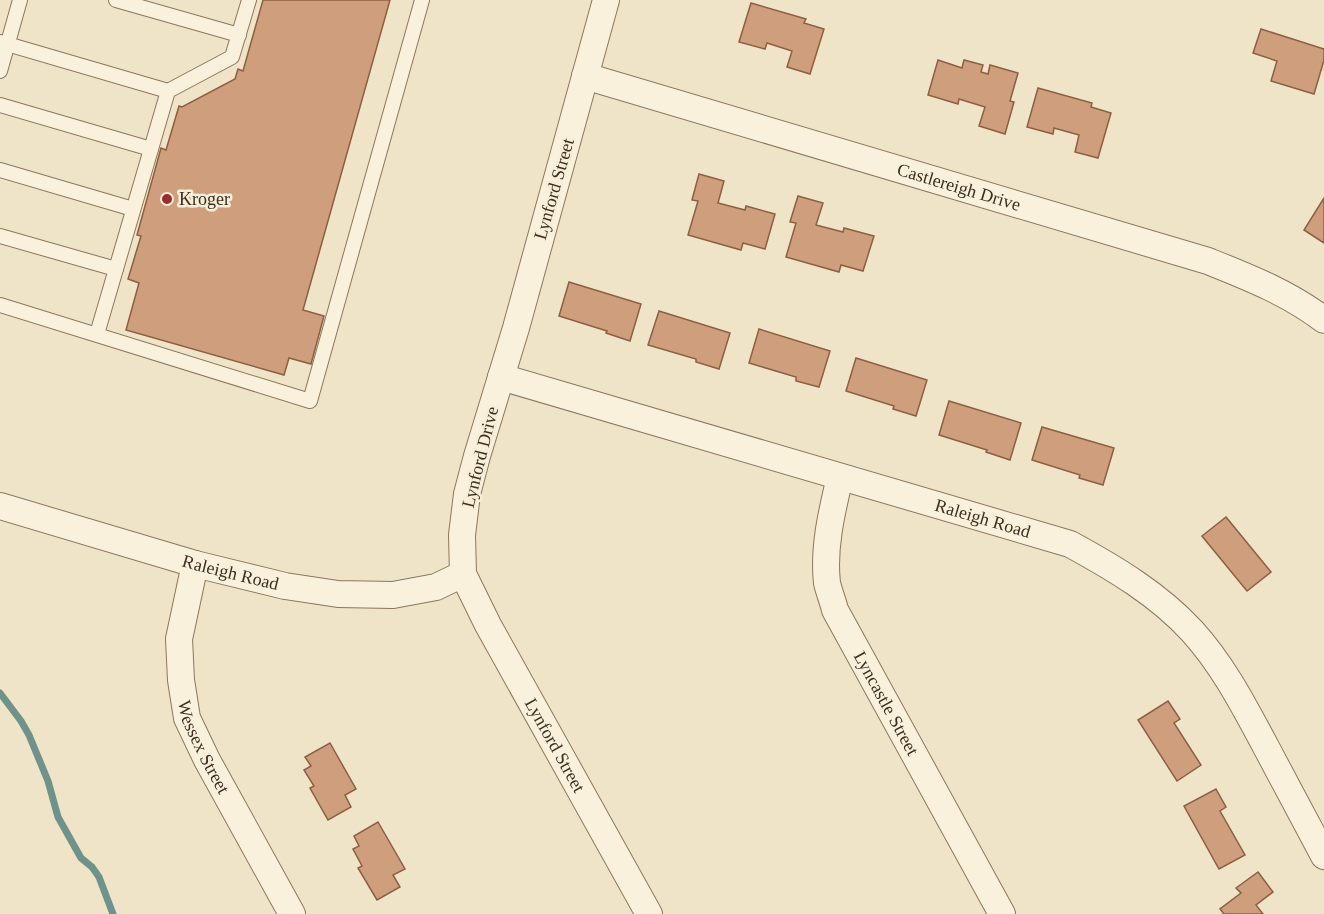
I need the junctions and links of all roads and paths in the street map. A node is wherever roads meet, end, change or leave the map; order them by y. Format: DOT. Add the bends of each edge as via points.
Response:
graph roads {
  1 [pos="21,0"];
  2 [pos="116,0"];
  3 [pos="249,0"];
  4 [pos="422,0"];
  5 [pos="606,0"];
  6 [pos="239,35"];
  7 [pos="4,43"];
  8 [pos="0,71"];
  9 [pos="585,76"];
  10 [pos="168,91"];
  11 [pos="0,105"];
  12 [pos="151,149"];
  13 [pos="0,170"];
  14 [pos="133,209"];
  15 [pos="0,236"];
  16 [pos="116,269"];
  17 [pos="0,304"];
  18 [pos="1324,320"];
  19 [pos="97,334"];
  20 [pos="501,377"];
  21 [pos="840,477"];
  22 [pos="0,506"];
  23 [pos="195,564"];
  24 [pos="464,574"];
  25 [pos="1324,856"];
  26 [pos="292,914"];
  27 [pos="650,914"];
  28 [pos="1002,914"];
  1 -- 7 [label="lane"];
  2 -- 6 [label="lane"];
  3 -- 6 [label="lane"];
  4 -- 19 [label="lane" via="310,400"];
  5 -- 9 [label="street, Lynford Street"];
  6 -- 10 [label="lane" via="232,57"];
  7 -- 8 [label="lane"];
  7 -- 10 [label="lane"];
  9 -- 18 [label="street, Castlereigh Drive" via="1208,261 1262,283"];
  9 -- 20 [label="street, Lynford Street"];
  10 -- 12 [label="lane"];
  11 -- 12 [label="lane"];
  12 -- 14 [label="lane"];
  13 -- 14 [label="lane"];
  14 -- 16 [label="lane"];
  15 -- 16 [label="lane"];
  16 -- 19 [label="lane"];
  17 -- 19 [label="lane"];
  20 -- 21 [label="street, Raleigh Road"];
  20 -- 24 [label="street, Lynford Drive" via="467,494 462,535"];
  21 -- 25 [label="street, Raleigh Road" via="1070,544 1153,595 1215,659"];
  21 -- 28 [label="street, Lyncastle Street" via="827,549 828,584 835,610"];
  22 -- 23 [label="street, Raleigh Road"];
  23 -- 24 [label="street, Raleigh Road" via="285,586 338,594 393,595 436,587"];
  23 -- 26 [label="street, Wessex Street" via="178,639 187,718"];
  24 -- 27 [label="street, Lynford Street" via="489,626"];
}
